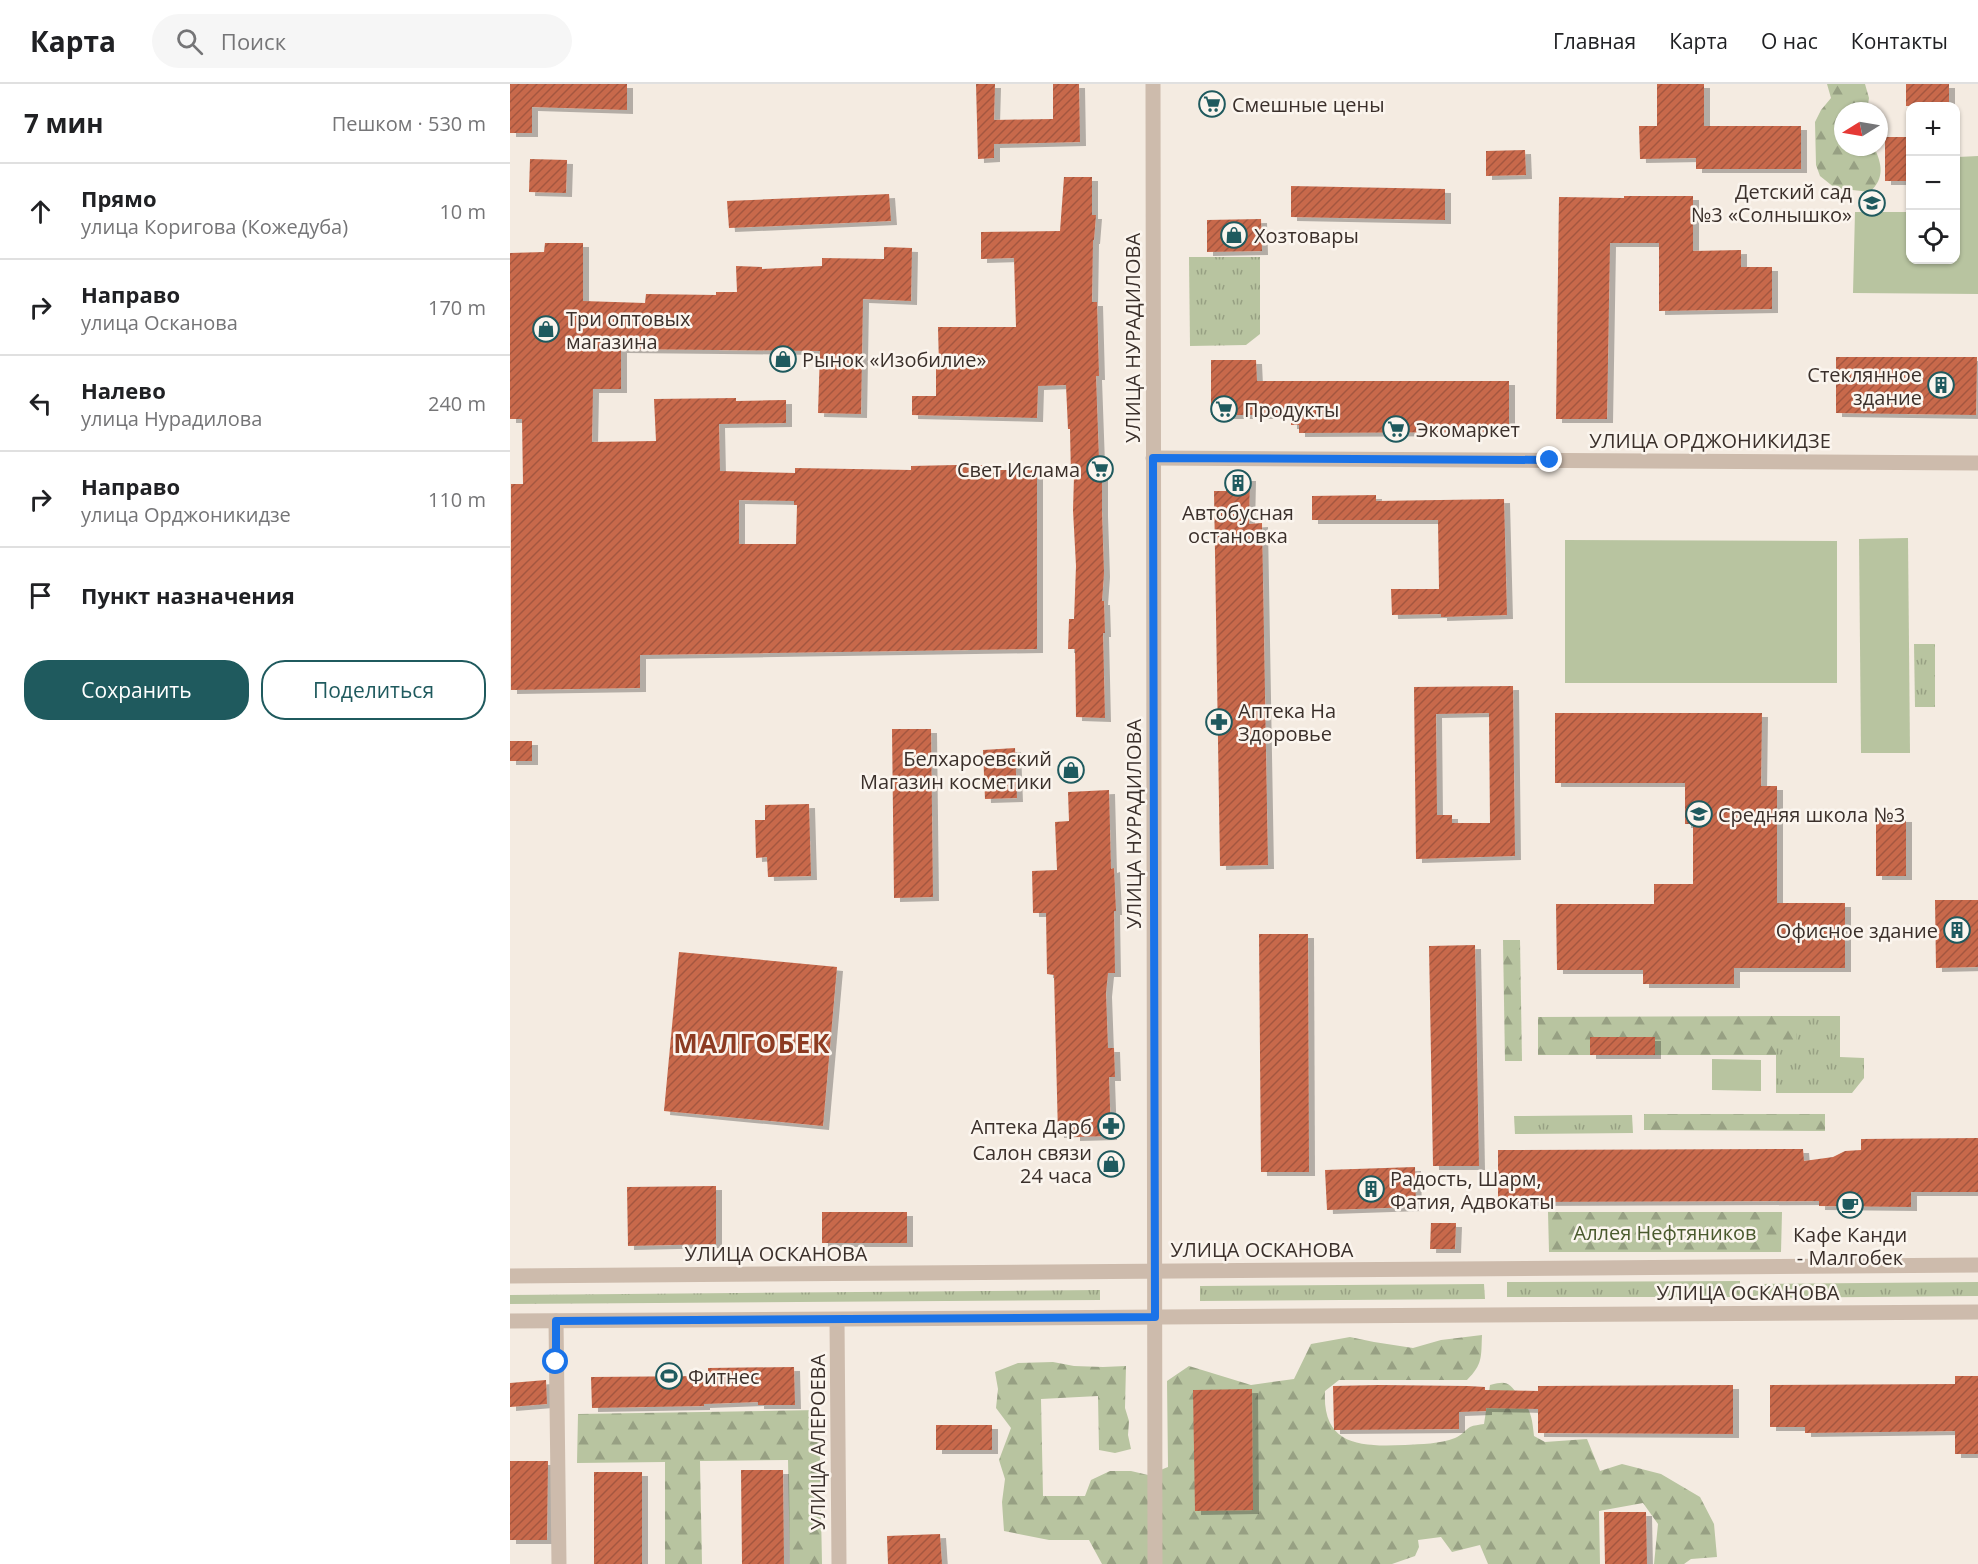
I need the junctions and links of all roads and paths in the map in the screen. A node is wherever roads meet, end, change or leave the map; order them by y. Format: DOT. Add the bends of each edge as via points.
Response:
graph roads {
  1 [pos="1153,84"];
  2 [pos="1153,458"];
  3 [pos="1978,463"];
  4 [pos="1978,1265"];
  5 [pos="1154,1271"];
  6 [pos="510,1276"];
  7 [pos="1978,1312"];
  8 [pos="1155,1317"];
  9 [pos="837,1320"];
  10 [pos="510,1321"];
  11 [pos="556,1321"];
  12 [pos="559,1564"];
  13 [pos="838,1564"];
  14 [pos="1155,1564"];
  1 -- 2 [label="street, УЛИЦА НУРАДИЛОВА"];
  2 -- 3 [label="street, УЛИЦА ОРДЖОНИКИДЗЕ"];
  2 -- 5 [label="street, УЛИЦА НУРАДИЛОВА"];
  4 -- 5 [label="street, УЛИЦА ОСКАНОВА"];
  5 -- 6 [label="street, УЛИЦА ОСКАНОВА"];
  5 -- 8 [label="street, УЛИЦА НУРАДИЛОВА"];
  7 -- 8 [label="street, УЛИЦА ОСКАНОВА"];
  8 -- 9 [label="street, УЛИЦА ОСКАНОВА"];
  8 -- 14 [label="street, УЛИЦА НУРАДИЛОВА"];
  9 -- 11 [label="street, УЛИЦА ОСКАНОВА"];
  9 -- 13 [label="street, УЛИЦА АЛЕРОЕВА"];
  10 -- 11 [label="street, УЛИЦА ОСКАНОВА"];
  11 -- 12 [label="street"];
}
